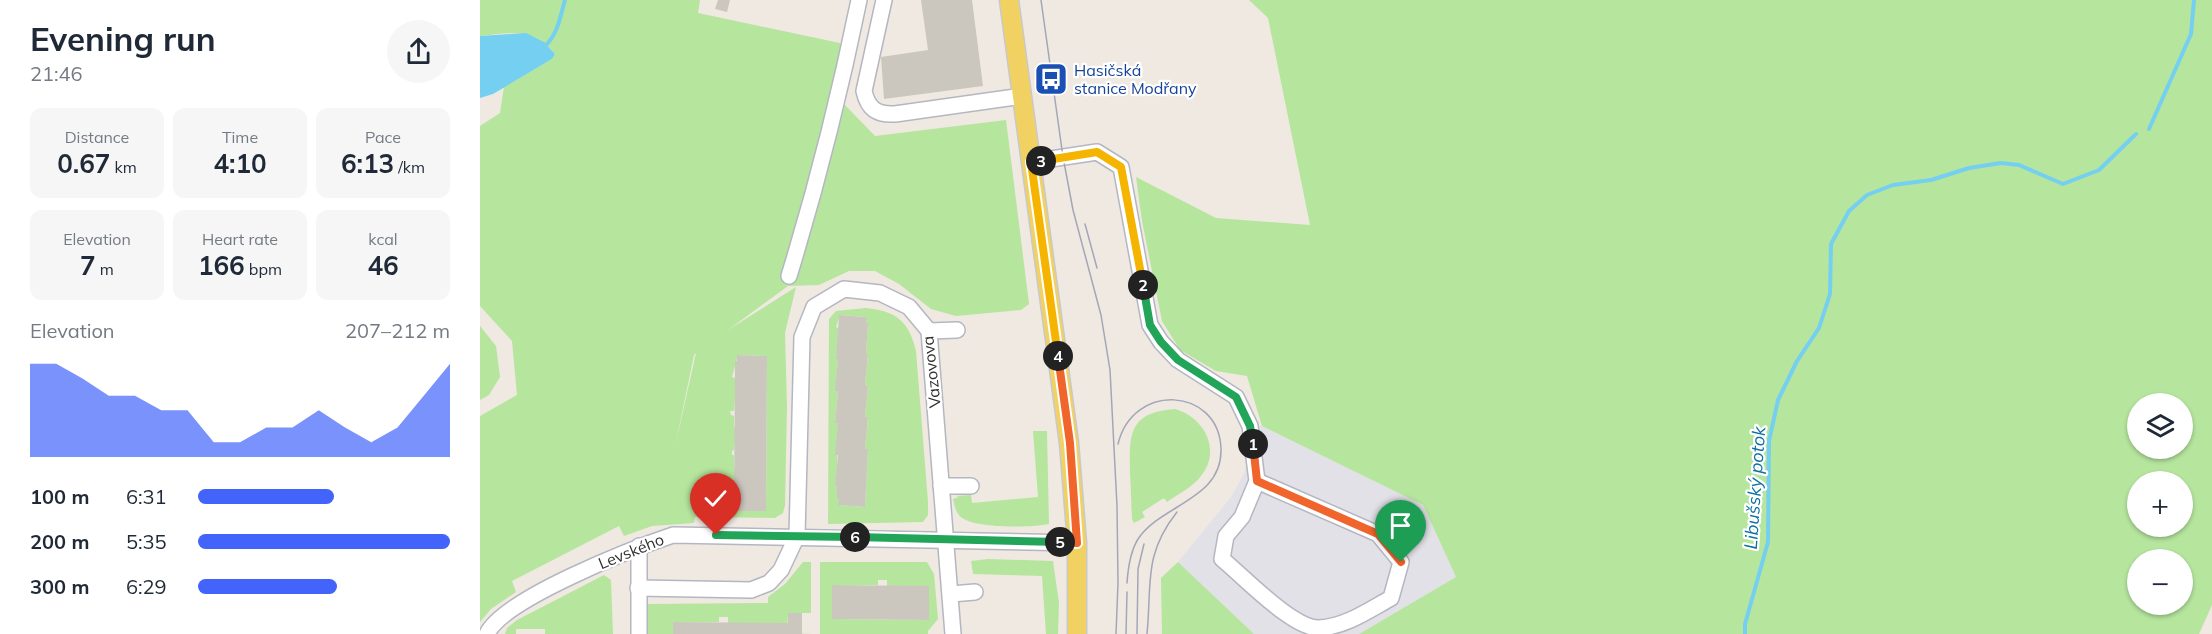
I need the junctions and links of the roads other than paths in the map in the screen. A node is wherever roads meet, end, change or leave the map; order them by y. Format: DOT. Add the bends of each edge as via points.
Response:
graph roads {
  1 [pos="860,0"];
  2 [pos="884,0"];
  3 [pos="1009,0"];
  4 [pos="1022,96"];
  5 [pos="1031,162"];
  6 [pos="789,276"];
  7 [pos="957,330"];
  8 [pos="929,331"];
  9 [pos="1257,481"];
  10 [pos="941,486"];
  11 [pos="971,486"];
  12 [pos="797,536"];
  13 [pos="946,540"];
  14 [pos="1077,543"];
  15 [pos="639,546"];
  16 [pos="638,588"];
  17 [pos="975,592"];
  18 [pos="951,594"];
  19 [pos="487,634"];
  20 [pos="639,634"];
  21 [pos="953,634"];
  22 [pos="1077,634"];
  1 -- 6 [label="street"];
  2 -- 4 [label="street" via="864,91 866,103 875,112 896,114"];
  3 -- 4 [label="main road"];
  4 -- 5 [label="main road"];
  5 -- 9 [label="street" via="1097,152 1121,167 1150,325 1178,360 1236,397 1251,431"];
  5 -- 14 [label="main road" via="1070,443"];
  7 -- 8 [label="street"];
  8 -- 10 [label="street, Vazovova"];
  8 -- 12 [label="street, Vazovova" via="909,307 880,293 844,289 814,307 802,337"];
  9 -- 9 [label="street" via="1242,517 1226,536 1222,559 1289,617 1317,628 1350,620 1391,598 1401,562 1378,534"];
  10 -- 11 [label="street"];
  10 -- 13 [label="street, Vazovova"];
  12 -- 13 [label="street, Levského"];
  12 -- 15 [label="street, Levského" via="673,535"];
  12 -- 16 [label="street" via="781,570 769,583 751,590"];
  13 -- 14 [label="street, Levského"];
  13 -- 18 [label="street, Vazovova"];
  14 -- 22 [label="main road"];
  15 -- 16 [label="street"];
  15 -- 19 [label="street, Levského" via="560,582 504,614"];
  16 -- 20 [label="street"];
  17 -- 18 [label="street"];
  18 -- 21 [label="street, Vazovova"];
}
